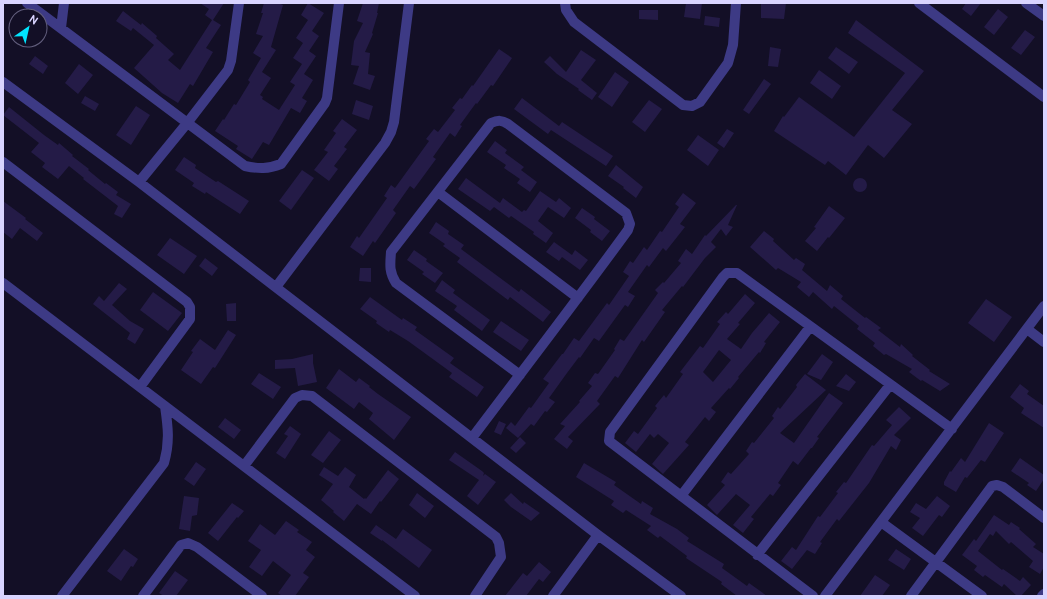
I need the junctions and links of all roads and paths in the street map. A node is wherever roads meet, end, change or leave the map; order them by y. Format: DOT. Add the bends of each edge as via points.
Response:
graph roads {
  1 [pos="27,3"];
  2 [pos="64,3"];
  3 [pos="239,3"];
  4 [pos="339,3"];
  5 [pos="409,3"];
  6 [pos="565,3"];
  7 [pos="736,3"];
  8 [pos="919,3"];
  9 [pos="1026,3"];
  10 [pos="1044,16"];
  11 [pos="61,28"];
  12 [pos="3,82"];
  13 [pos="1044,97"];
  14 [pos="188,122"];
  15 [pos="3,162"];
  16 [pos="139,182"];
  17 [pos="438,192"];
  18 [pos="3,283"];
  19 [pos="276,287"];
  20 [pos="578,298"];
  21 [pos="1044,306"];
  22 [pos="810,327"];
  23 [pos="1027,329"];
  24 [pos="1044,342"];
  25 [pos="520,375"];
  26 [pos="890,385"];
  27 [pos="140,387"];
  28 [pos="165,406"];
  29 [pos="952,429"];
  30 [pos="472,438"];
  31 [pos="244,466"];
  32 [pos="681,496"];
  33 [pos="1044,518"];
  34 [pos="881,522"];
  35 [pos="598,535"];
  36 [pos="757,555"];
  37 [pos="937,562"];
  38 [pos="62,596"];
  39 [pos="143,596"];
  40 [pos="262,596"];
  41 [pos="415,596"];
  42 [pos="475,596"];
  43 [pos="553,596"];
  44 [pos="681,596"];
  45 [pos="812,596"];
  46 [pos="825,596"];
  47 [pos="911,596"];
  48 [pos="982,596"];
  1 -- 11 [label="street"];
  2 -- 11 [label="street"];
  3 -- 14 [label="street" via="230,65"];
  4 -- 14 [label="street" via="327,98 322,109 281,164 258,169 245,166"];
  5 -- 19 [label="street" via="391,132"];
  6 -- 7 [label="street" via="566,10 574,22 683,105 692,106 700,102 728,63 733,45"];
  8 -- 13 [label="street"];
  9 -- 10 [label="street"];
  11 -- 14 [label="street"];
  12 -- 16 [label="street"];
  14 -- 16 [label="street"];
  15 -- 27 [label="street" via="187,302 190,307 190,319"];
  16 -- 19 [label="street"];
  17 -- 20 [label="street"];
  17 -- 20 [label="street" via="491,123 496,120 504,121 626,213 630,224 628,230"];
  17 -- 25 [label="street" via="391,252 391,274 396,283"];
  18 -- 27 [label="street"];
  19 -- 30 [label="street"];
  20 -- 25 [label="street"];
  21 -- 23 [label="street"];
  22 -- 26 [label="street"];
  22 -- 32 [label="street"];
  22 -- 32 [label="street" via="737,273 727,273 723,277 609,435 610,443"];
  23 -- 24 [label="street"];
  23 -- 29 [label="street"];
  25 -- 30 [label="street"];
  26 -- 29 [label="street"];
  26 -- 36 [label="street"];
  27 -- 28 [label="street"];
  28 -- 31 [label="street"];
  28 -- 38 [label="street" via="169,434 164,463"];
  29 -- 34 [label="street"];
  30 -- 35 [label="street"];
  31 -- 41 [label="street"];
  31 -- 42 [label="street" via="295,398 302,395 312,396 496,537 501,557"];
  32 -- 36 [label="street"];
  33 -- 37 [label="street" via="1003,487 992,486"];
  34 -- 37 [label="street"];
  34 -- 46 [label="street"];
  35 -- 43 [label="street"];
  35 -- 44 [label="street"];
  36 -- 45 [label="street"];
  37 -- 47 [label="street"];
  37 -- 48 [label="street"];
  39 -- 40 [label="street" via="181,545 188,543 197,546"];
}
